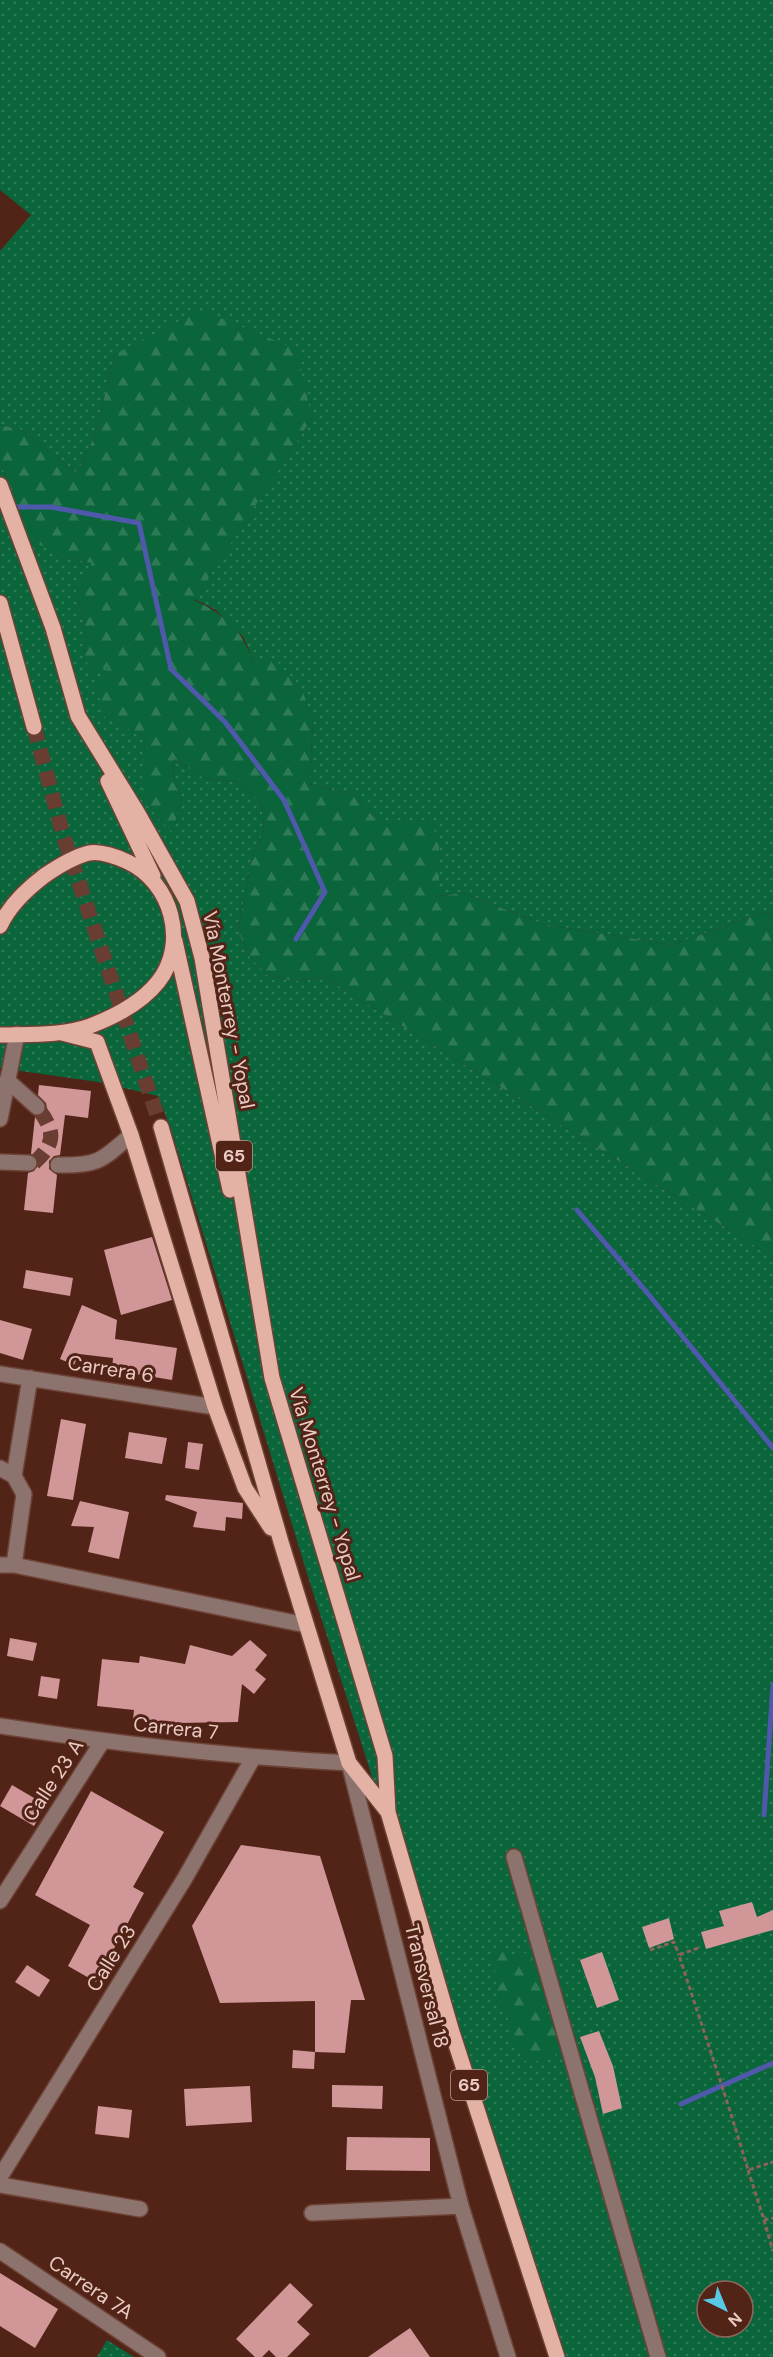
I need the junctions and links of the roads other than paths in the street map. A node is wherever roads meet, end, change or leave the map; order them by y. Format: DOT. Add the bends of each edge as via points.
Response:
graph roads {
  1 [pos="0,485"];
  2 [pos="0,603"];
  3 [pos="78,716"];
  4 [pos="34,727"];
  5 [pos="157,884"];
  6 [pos="0,927"];
  7 [pos="174,933"];
  8 [pos="62,1033"];
  9 [pos="17,1034"];
  10 [pos="0,1035"];
  11 [pos="7,1080"];
  12 [pos="36,1107"];
  13 [pos="0,1119"];
  14 [pos="160,1127"];
  15 [pos="131,1135"];
  16 [pos="0,1162"];
  17 [pos="29,1163"];
  18 [pos="58,1165"];
  19 [pos="0,1374"];
  20 [pos="30,1378"];
  21 [pos="272,1378"];
  22 [pos="215,1407"];
  23 [pos="0,1468"];
  24 [pos="14,1476"];
  25 [pos="281,1542"];
  26 [pos="7,1565"];
  27 [pos="306,1625"];
  28 [pos="0,1726"];
  29 [pos="102,1742"];
  30 [pos="253,1758"];
  31 [pos="349,1763"];
  32 [pos="388,1812"];
  33 [pos="514,1857"];
  34 [pos="0,1901"];
  35 [pos="0,2177"];
  36 [pos="0,2185"];
  37 [pos="460,2206"];
  38 [pos="140,2209"];
  39 [pos="312,2213"];
  40 [pos="0,2251"];
  41 [pos="158,2357"];
  42 [pos="508,2357"];
  43 [pos="557,2357"];
  44 [pos="658,2357"];
  1 -- 3 [label="main road, Vía Monterrey - Yopal / 65" via="53,628"];
  2 -- 4 [label="main road"];
  3 -- 5 [label="main road"];
  3 -- 21 [label="main road, Vía Monterrey - Yopal / 65" via="187,901 202,958"];
  5 -- 6 [label="main road" via="138,867 116,856 90,853 56,867 26,890"];
  5 -- 7 [label="main road" via="169,908"];
  7 -- 8 [label="main road" via="170,958 158,981 138,1000 106,1019"];
  7 -- 21 [label="main road"];
  8 -- 9 [label="main road"];
  8 -- 15 [label="main road" via="97,1042"];
  9 -- 10 [label="main road"];
  9 -- 11 [label="street"];
  11 -- 12 [label="street"];
  11 -- 13 [label="street"];
  14 -- 25 [label="main road, 65"];
  15 -- 18 [label="street" via="101,1161 81,1166"];
  15 -- 22 [label="main road"];
  16 -- 17 [label="street"];
  19 -- 20 [label="street, Carrera 6"];
  20 -- 22 [label="street, Carrera 6"];
  20 -- 24 [label="street"];
  21 -- 32 [label="main road, Vía Monterrey - Yopal / 65" via="384,1756"];
  22 -- 25 [label="main road" via="244,1488"];
  23 -- 24 [label="street"];
  24 -- 26 [label="street" via="24,1494"];
  25 -- 27 [label="main road, 65"];
  26 -- 27 [label="street"];
  27 -- 31 [label="main road, 65"];
  28 -- 29 [label="street, Carrera 7"];
  29 -- 30 [label="street, Carrera 7"];
  29 -- 34 [label="street, Calle 23 A"];
  30 -- 31 [label="street, Carrera 7"];
  30 -- 35 [label="street, Calle 23" via="185,1878"];
  31 -- 32 [label="main road, 65"];
  31 -- 37 [label="street, Transversal 18"];
  32 -- 43 [label="main road, 65" via="452,2032"];
  33 -- 44 [label="street"];
  36 -- 38 [label="street"];
  37 -- 39 [label="street"];
  37 -- 42 [label="street, Transversal 18"];
  40 -- 41 [label="street, Carrera 7A"];
}
